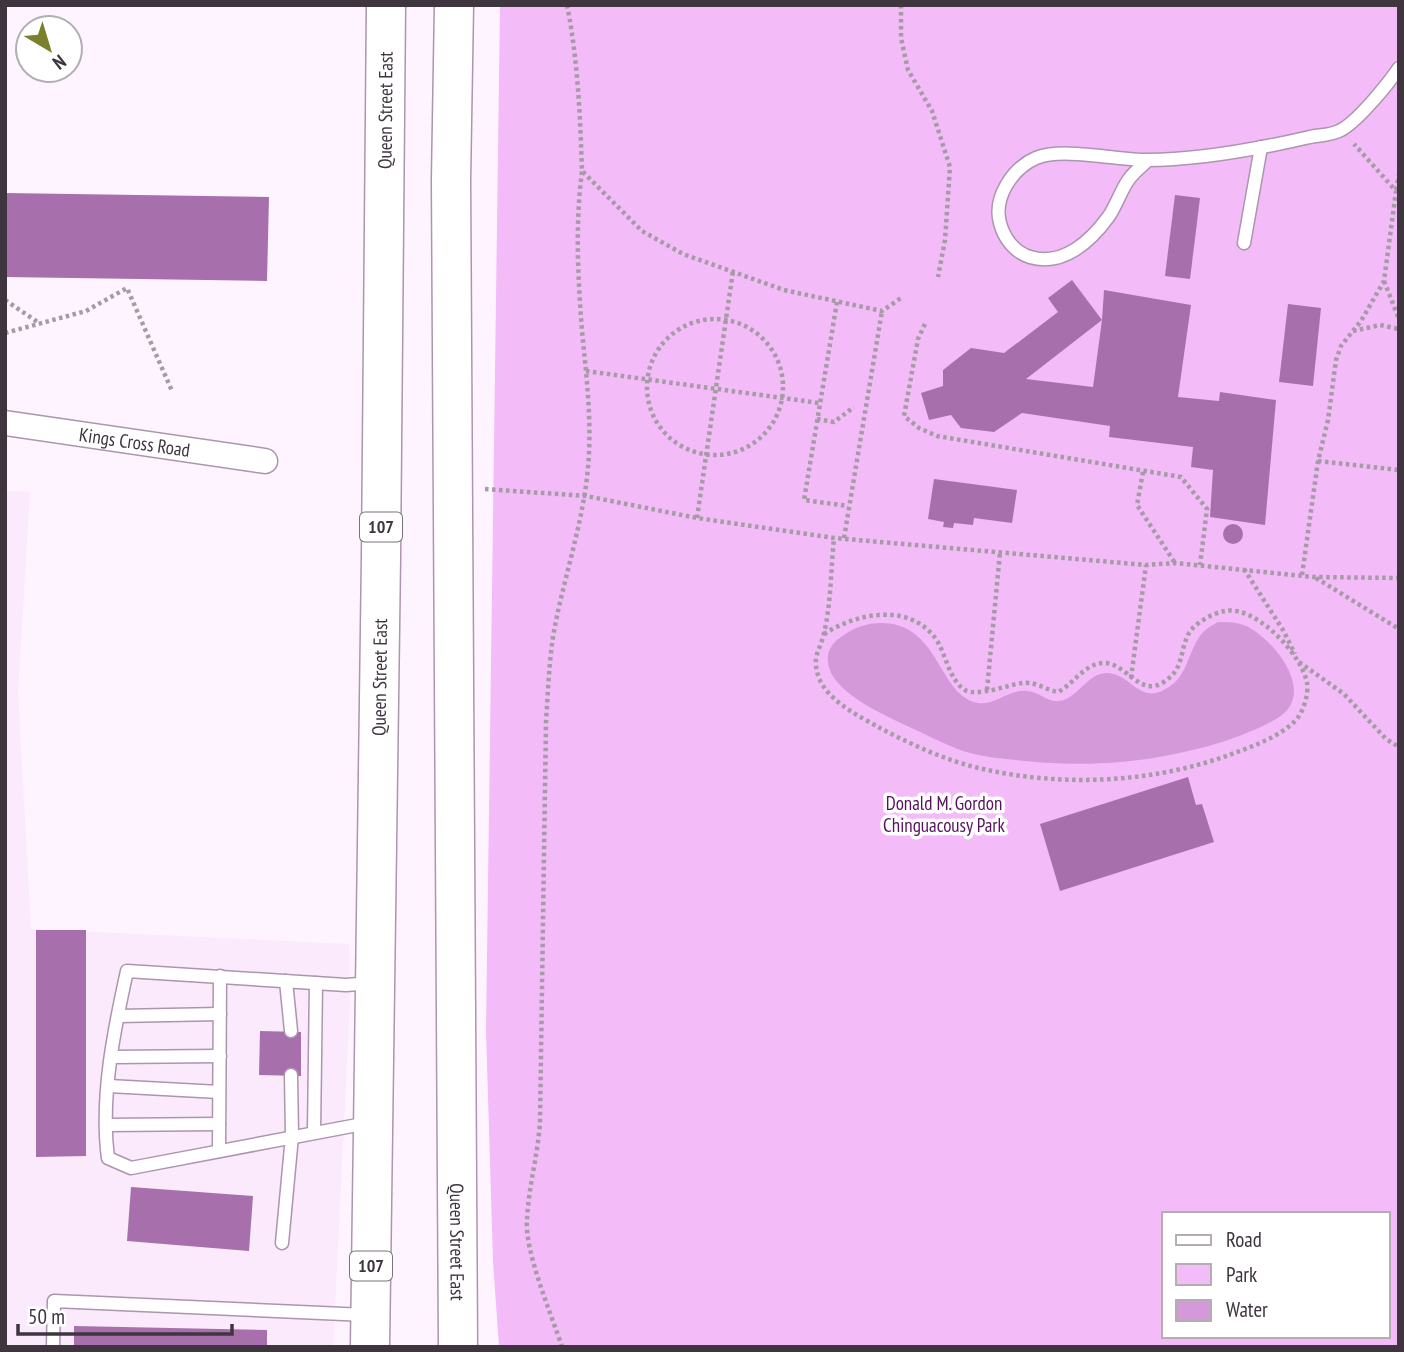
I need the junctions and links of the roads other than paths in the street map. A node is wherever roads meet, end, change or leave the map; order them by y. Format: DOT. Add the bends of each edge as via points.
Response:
graph roads {
  1 [pos="386,5"];
  2 [pos="454,5"];
  3 [pos="1399,68"];
  4 [pos="1261,147"];
  5 [pos="1148,160"];
  6 [pos="1244,243"];
  7 [pos="5,423"];
  8 [pos="265,461"];
  9 [pos="220,976"];
  10 [pos="286,981"];
  11 [pos="375,982"];
  12 [pos="316,983"];
  13 [pos="220,1014"];
  14 [pos="118,1016"];
  15 [pos="291,1031"];
  16 [pos="220,1056"];
  17 [pos="111,1057"];
  18 [pos="291,1075"];
  19 [pos="109,1086"];
  20 [pos="219,1092"];
  21 [pos="373,1122"];
  22 [pos="219,1124"];
  23 [pos="106,1125"];
  24 [pos="314,1132"];
  25 [pos="292,1136"];
  26 [pos="219,1151"];
  27 [pos="282,1243"];
  28 [pos="370,1331"];
  29 [pos="53,1347"];
  30 [pos="458,1347"];
  1 -- 11 [label="main road, Queen Street East / 107"];
  2 -- 30 [label="main road, Queen Street East" via="451,208"];
  3 -- 4 [label="lane" via="1341,131"];
  4 -- 5 [label="lane"];
  4 -- 6 [label="lane"];
  5 -- 5 [label="lane" via="1056,153 1037,157 1008,181 1000,199 1003,233 1026,256 1059,259 1097,231 1131,177"];
  7 -- 8 [label="street, Kings Cross Road"];
  9 -- 10 [label="lane"];
  9 -- 13 [label="lane"];
  9 -- 14 [label="lane" via="127,971"];
  10 -- 12 [label="lane"];
  10 -- 15 [label="lane"];
  11 -- 12 [label="lane"];
  11 -- 21 [label="main road, Queen Street East / 107"];
  12 -- 24 [label="lane"];
  13 -- 14 [label="lane"];
  13 -- 16 [label="lane"];
  14 -- 17 [label="lane"];
  16 -- 17 [label="lane"];
  16 -- 20 [label="lane"];
  17 -- 19 [label="lane"];
  18 -- 25 [label="lane"];
  19 -- 20 [label="lane"];
  19 -- 23 [label="lane"];
  20 -- 22 [label="lane"];
  21 -- 24 [label="lane"];
  21 -- 28 [label="main road, Queen Street East / 107"];
  22 -- 23 [label="lane"];
  22 -- 26 [label="lane"];
  23 -- 26 [label="lane" via="108,1158 131,1168"];
  24 -- 25 [label="lane"];
  25 -- 26 [label="lane"];
  25 -- 27 [label="lane"];
  28 -- 29 [label="lane" via="54,1301"];
}
